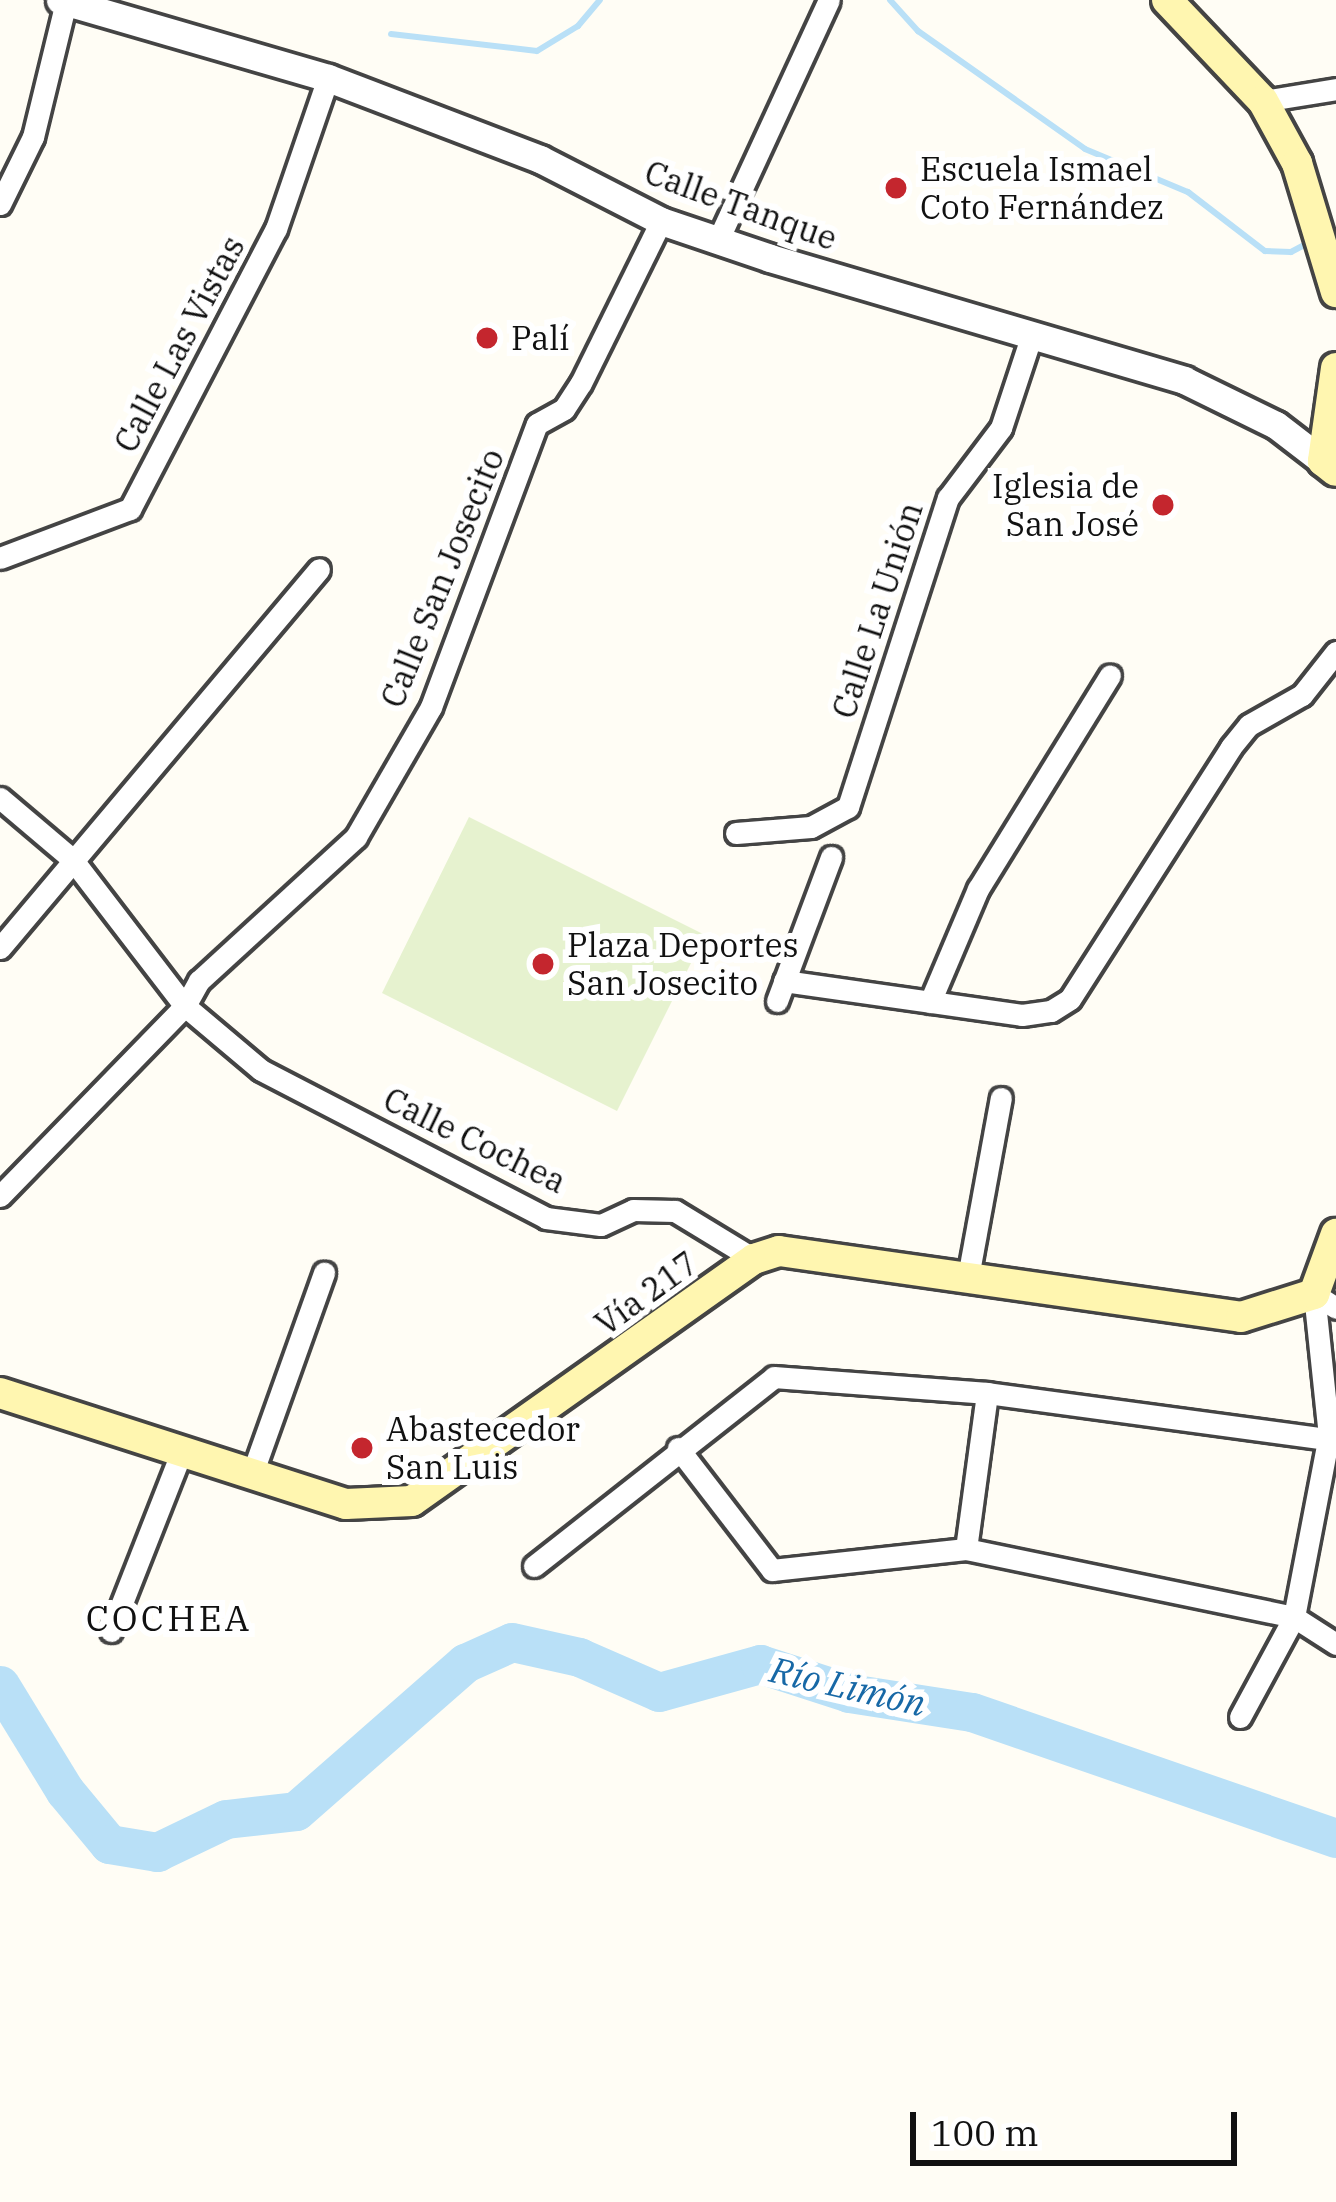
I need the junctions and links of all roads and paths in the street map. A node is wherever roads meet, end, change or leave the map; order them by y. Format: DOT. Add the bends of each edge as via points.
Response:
graph roads {
  1 [pos="829,0"];
  2 [pos="1167,0"];
  3 [pos="63,1"];
  4 [pos="328,78"];
  5 [pos="1336,89"];
  6 [pos="1263,101"];
  7 [pos="0,204"];
  8 [pos="661,221"];
  9 [pos="718,241"];
  10 [pos="1336,292"];
  11 [pos="1032,334"];
  12 [pos="1336,368"];
  13 [pos="1330,466"];
  14 [pos="0,558"];
  15 [pos="320,568"];
  16 [pos="1336,652"];
  17 [pos="1110,675"];
  18 [pos="0,799"];
  19 [pos="736,833"];
  20 [pos="831,856"];
  21 [pos="72,859"];
  22 [pos="1,946"];
  23 [pos="930,1002"];
  24 [pos="185,1006"];
  25 [pos="1001,1098"];
  26 [pos="0,1196"];
  27 [pos="1336,1234"];
  28 [pos="754,1259"];
  29 [pos="324,1273"];
  30 [pos="968,1277"];
  31 [pos="1325,1301"];
  32 [pos="986,1393"];
  33 [pos="0,1394"];
  34 [pos="1333,1438"];
  35 [pos="183,1448"];
  36 [pos="678,1448"];
  37 [pos="252,1474"];
  38 [pos="966,1549"];
  39 [pos="534,1566"];
  40 [pos="1294,1617"];
  41 [pos="112,1631"];
  42 [pos="1336,1644"];
  43 [pos="1240,1717"];
  1 -- 9 [label="street"];
  2 -- 6 [label="main road"];
  3 -- 4 [label="street, Calle Tanque"];
  3 -- 7 [label="street" via="33,136"];
  4 -- 8 [label="street, Calle Tanque" via="540,159"];
  4 -- 14 [label="street, Calle Las Vistas" via="276,230 130,508"];
  5 -- 6 [label="street"];
  6 -- 10 [label="main road" via="1297,163"];
  8 -- 9 [label="street, Calle Tanque"];
  8 -- 24 [label="street, Calle San Josecito" via="581,383 564,409 537,424 431,707 356,837 199,981"];
  9 -- 11 [label="street, Calle Tanque"];
  11 -- 13 [label="street, Calle Tanque" via="1184,380 1276,424"];
  11 -- 19 [label="street, Calle La Unión" via="1001,428 948,498 848,807 811,827"];
  12 -- 13 [label="main road"];
  15 -- 21 [label="street"];
  16 -- 23 [label="street" via="1302,695 1249,725 1231,747 1070,999 1022,1015"];
  17 -- 23 [label="street" via="978,889"];
  18 -- 21 [label="street, Calle Cochea"];
  20 -- 23 [label="street" via="780,991"];
  21 -- 22 [label="street"];
  21 -- 24 [label="street, Calle Cochea"];
  24 -- 26 [label="street, Calle San Josecito"];
  24 -- 28 [label="street, Calle Cochea" via="261,1070 546,1218 602,1225 633,1210 675,1210"];
  25 -- 30 [label="street"];
  27 -- 31 [label="main road"];
  28 -- 30 [label="main road" via="779,1251"];
  28 -- 37 [label="main road, Vía 217" via="412,1501 346,1504"];
  29 -- 37 [label="street"];
  30 -- 31 [label="main road" via="1241,1317"];
  31 -- 34 [label="street"];
  32 -- 34 [label="street"];
  32 -- 36 [label="street" via="774,1377"];
  32 -- 38 [label="street"];
  33 -- 35 [label="main road, Vía 217"];
  34 -- 40 [label="street"];
  35 -- 37 [label="main road, Vía 217"];
  35 -- 41 [label="street"];
  36 -- 38 [label="street" via="772,1570"];
  36 -- 39 [label="street"];
  38 -- 40 [label="street"];
  40 -- 42 [label="street"];
  40 -- 43 [label="street"];
}
